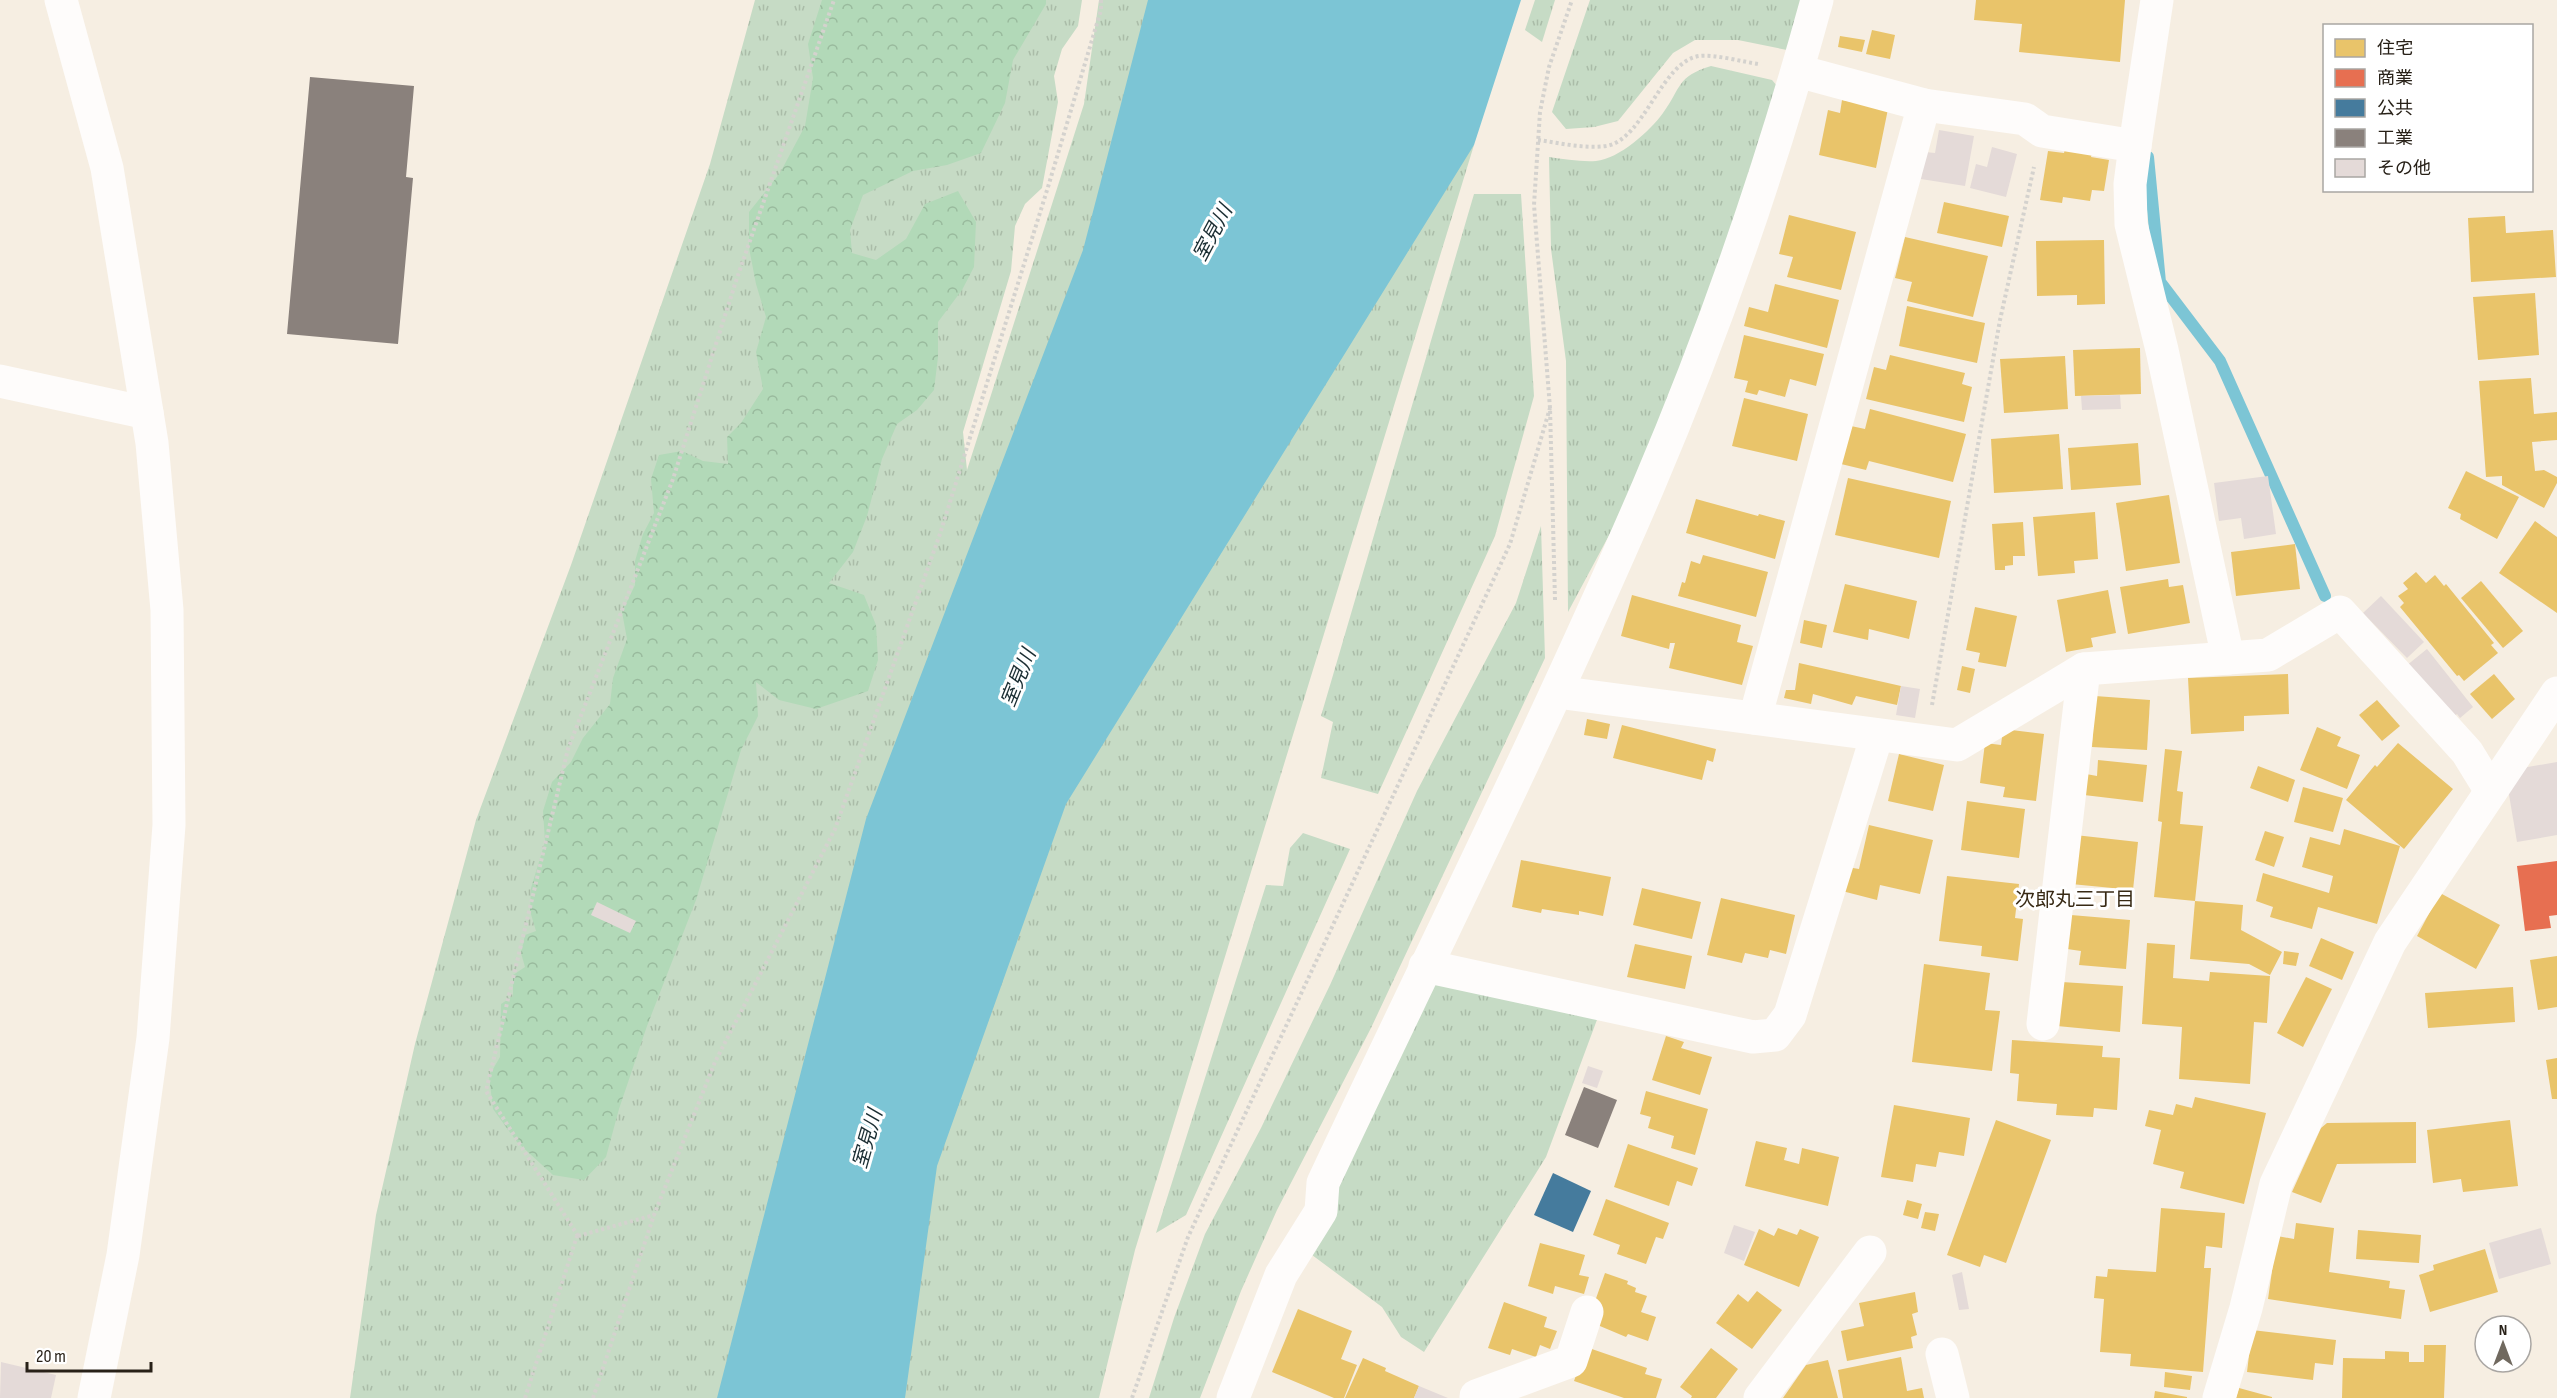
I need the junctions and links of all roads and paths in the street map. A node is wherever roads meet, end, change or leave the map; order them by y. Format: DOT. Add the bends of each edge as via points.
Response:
graph roads {
  1 [pos="61,0"];
  2 [pos="834,0"];
  3 [pos="1101,0"];
  4 [pos="1572,0"];
  5 [pos="1817,0"];
  6 [pos="2157,0"];
  7 [pos="1798,71"];
  8 [pos="1924,105"];
  9 [pos="2043,131"];
  10 [pos="1538,140"];
  11 [pos="2135,146"];
  12 [pos="0,381"];
  13 [pos="1550,408"];
  14 [pos="147,413"];
  15 [pos="1555,609"];
  16 [pos="2228,658"];
  17 [pos="2084,669"];
  18 [pos="1557,692"];
  19 [pos="2557,693"];
  20 [pos="1755,718"];
  21 [pos="1877,735"];
  22 [pos="1925,741"];
  23 [pos="2491,791"];
  24 [pos="1425,966"];
  25 [pos="2043,1024"];
  26 [pos="654,1215"];
  27 [pos="578,1236"];
  28 [pos="1870,1252"];
  29 [pos="1587,1312"];
  30 [pos="1941,1354"];
  31 [pos="94,1398"];
  32 [pos="525,1398"];
  33 [pos="593,1398"];
  34 [pos="1132,1398"];
  35 [pos="1233,1398"];
  36 [pos="1476,1398"];
  37 [pos="1760,1398"];
  38 [pos="1953,1398"];
  39 [pos="2219,1398"];
  1 -- 14 [label="street" via="107,168"];
  2 -- 27 [label="path" via="736,281 673,479 568,749 486,1090"];
  3 -- 26 [label="path" via="1052,176 940,534 835,829 715,1062"];
  4 -- 10 [label="path" via="1549,67"];
  5 -- 7 [label="street"];
  6 -- 11 [label="street"];
  7 -- 8 [label="street"];
  7 -- 10 [label="path" via="1699,56 1678,66 1632,131 1609,146"];
  7 -- 18 [label="street" via="1723,296 1649,485"];
  8 -- 9 [label="street" via="2025,119"];
  8 -- 20 [label="street"];
  9 -- 11 [label="street"];
  9 -- 22 [label="path" via="2000,320"];
  10 -- 13 [label="path" via="1534,205"];
  11 -- 16 [label="street" via="2130,184 2131,224 2163,350"];
  12 -- 14 [label="street"];
  13 -- 15 [label="path"];
  13 -- 34 [label="path" via="1510,544 1188,1237"];
  14 -- 31 [label="street" via="167,610 169,825 153,1038 123,1255"];
  16 -- 17 [label="street"];
  16 -- 23 [label="street" via="2268,655 2340,612 2467,752"];
  17 -- 22 [label="street" via="1956,745"];
  17 -- 25 [label="street"];
  18 -- 20 [label="street"];
  18 -- 24 [label="street"];
  19 -- 23 [label="street"];
  20 -- 21 [label="street"];
  21 -- 22 [label="street"];
  21 -- 24 [label="street" via="1790,1015 1775,1035 1753,1037"];
  23 -- 39 [label="street" via="2390,942 2276,1184"];
  24 -- 35 [label="street" via="1323,1183 1321,1211 1281,1275"];
  26 -- 27 [label="path"];
  26 -- 33 [label="path"];
  27 -- 32 [label="path"];
  28 -- 37 [label="street"];
  29 -- 36 [label="street" via="1570,1361"];
  30 -- 38 [label="street"];
}
